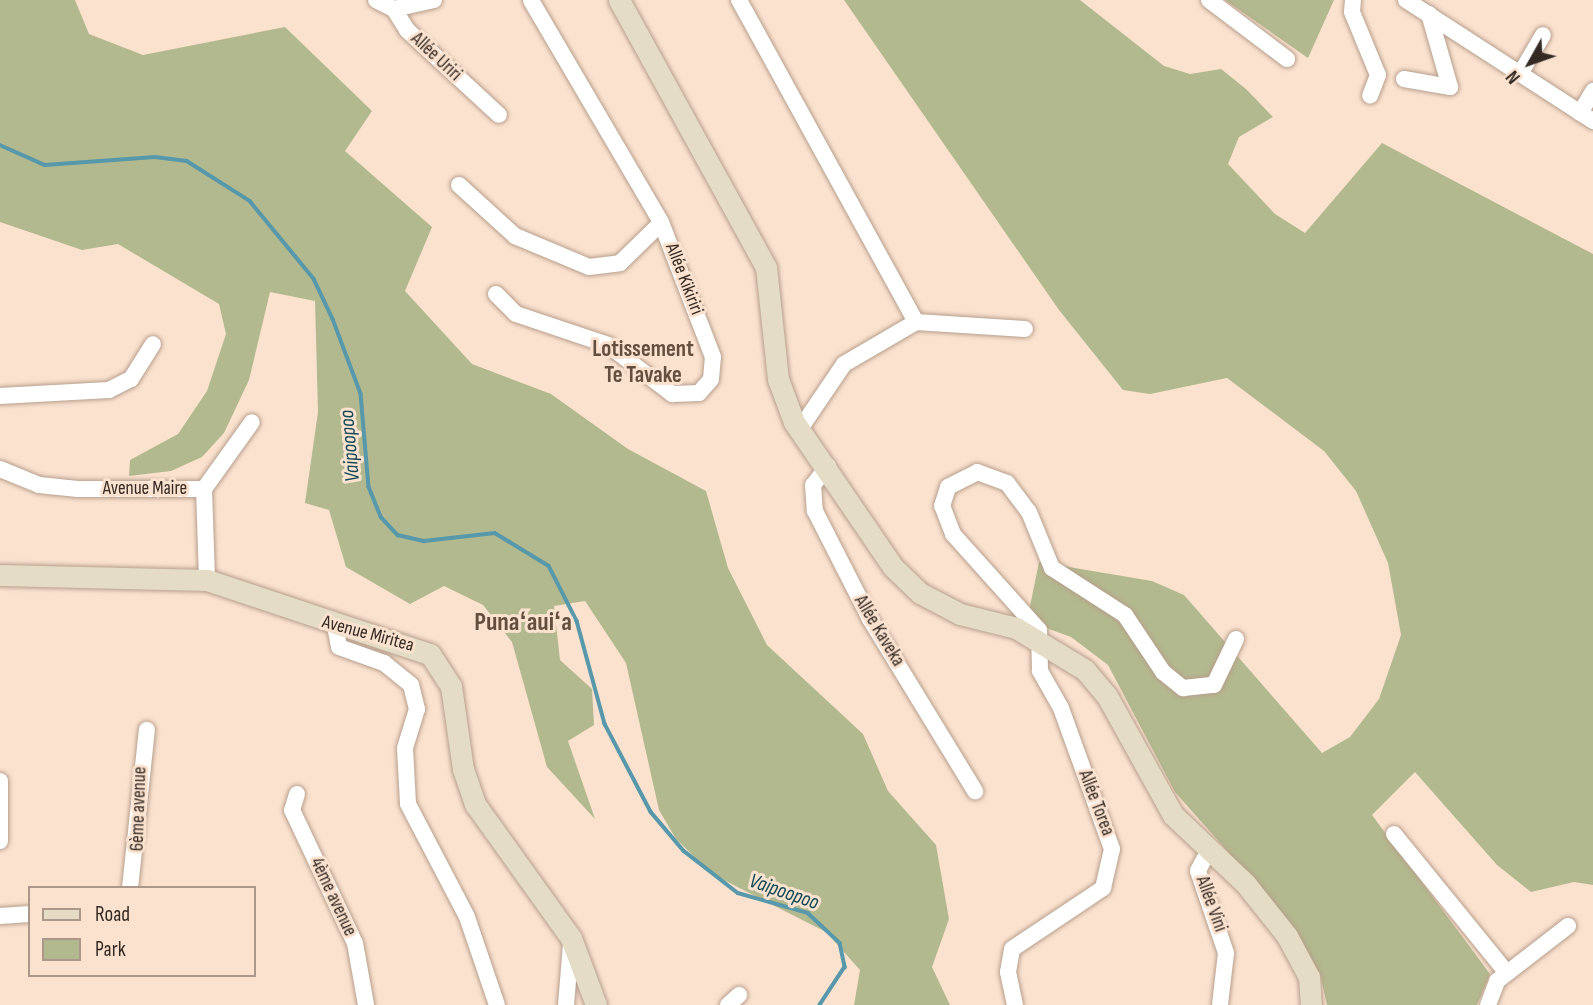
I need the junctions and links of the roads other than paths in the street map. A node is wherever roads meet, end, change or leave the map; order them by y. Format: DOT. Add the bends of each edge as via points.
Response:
graph roads {
  1 [pos="376,0"];
  2 [pos="434,0"];
  3 [pos="531,0"];
  4 [pos="619,0"];
  5 [pos="739,0"];
  6 [pos="1209,0"];
  7 [pos="1353,0"];
  8 [pos="1406,0"];
  9 [pos="394,9"];
  10 [pos="1429,14"];
  11 [pos="1543,35"];
  12 [pos="1287,59"];
  13 [pos="1520,74"];
  14 [pos="1404,79"];
  15 [pos="1593,91"];
  16 [pos="1370,96"];
  17 [pos="499,115"];
  18 [pos="1587,117"];
  19 [pos="459,185"];
  20 [pos="661,223"];
  21 [pos="496,294"];
  22 [pos="916,322"];
  23 [pos="1025,329"];
  24 [pos="153,344"];
  25 [pos="0,396"];
  26 [pos="252,422"];
  27 [pos="800,429"];
  28 [pos="828,466"];
  29 [pos="0,469"];
  30 [pos="204,489"];
  31 [pos="0,575"];
  32 [pos="207,580"];
  33 [pos="335,626"];
  34 [pos="1236,639"];
  35 [pos="1042,642"];
  36 [pos="147,730"];
  37 [pos="0,781"];
  38 [pos="975,791"];
  39 [pos="297,794"];
  40 [pos="1394,834"];
  41 [pos="0,841"];
  42 [pos="1210,848"];
  43 [pos="130,886"];
  44 [pos="28,914"];
  45 [pos="0,916"];
  46 [pos="1568,926"];
  47 [pos="571,938"];
  48 [pos="1507,972"];
  49 [pos="366,1005"];
  50 [pos="497,1005"];
  51 [pos="566,1005"];
  52 [pos="596,1005"];
  53 [pos="1015,1005"];
  54 [pos="1220,1005"];
  55 [pos="1311,1005"];
  56 [pos="1488,1005"];
  1 -- 9 [label="street, Allée Uriri"];
  2 -- 9 [label="street"];
  3 -- 20 [label="street, Allée Kikiriri"];
  4 -- 27 [label="main road" via="766,267 778,379"];
  5 -- 22 [label="street"];
  6 -- 12 [label="street"];
  7 -- 16 [label="street" via="1352,12 1378,75"];
  8 -- 10 [label="street"];
  9 -- 17 [label="street, Allée Uriri" via="407,30"];
  10 -- 13 [label="street"];
  10 -- 14 [label="street" via="1450,87"];
  11 -- 13 [label="street"];
  13 -- 18 [label="street"];
  15 -- 18 [label="street"];
  19 -- 20 [label="street" via="515,236 589,267 620,263"];
  20 -- 21 [label="street, Allée Kikiriri" via="713,358 712,379 699,393 671,394 608,345 516,314"];
  22 -- 23 [label="street"];
  22 -- 27 [label="street" via="844,364"];
  24 -- 25 [label="street" via="131,379 109,390"];
  26 -- 30 [label="street"];
  27 -- 28 [label="main road"];
  28 -- 35 [label="main road" via="893,567 920,593"];
  28 -- 38 [label="street, Allée Kaveka" via="813,485 814,511 870,619"];
  29 -- 30 [label="street, Avenue Maire" via="39,485"];
  30 -- 32 [label="street, Avenue Maire"];
  31 -- 32 [label="main road, Avenue Miritea"];
  32 -- 33 [label="main road, Avenue Miritea"];
  33 -- 47 [label="main road, Avenue Miritea" via="403,640 440,665 452,686 463,769 475,804"];
  33 -- 50 [label="street" via="339,647 384,663 411,685 417,709 405,748 408,804 467,916"];
  34 -- 35 [label="street" via="1220,678 1206,690 1171,681 1125,615 1052,568 1013,489 990,475 963,475 943,495 943,516 996,586 1033,619"];
  35 -- 42 [label="main road" via="1085,670 1107,696 1173,815"];
  35 -- 53 [label="street, Allée Torea" via="1040,671 1067,722 1113,857 1103,888 1012,949 1008,972"];
  36 -- 43 [label="street, 6ème avenue"];
  37 -- 41 [label="street"];
  39 -- 49 [label="street, 4ème avenue" via="292,810 351,934"];
  40 -- 48 [label="street"];
  42 -- 54 [label="street, Allée Vini" via="1198,871 1226,953"];
  42 -- 55 [label="main road" via="1287,936 1309,977"];
  44 -- 45 [label="street"];
  46 -- 48 [label="street"];
  47 -- 51 [label="street"];
  47 -- 52 [label="main road, Avenue Miritea"];
  48 -- 56 [label="street"];
}
